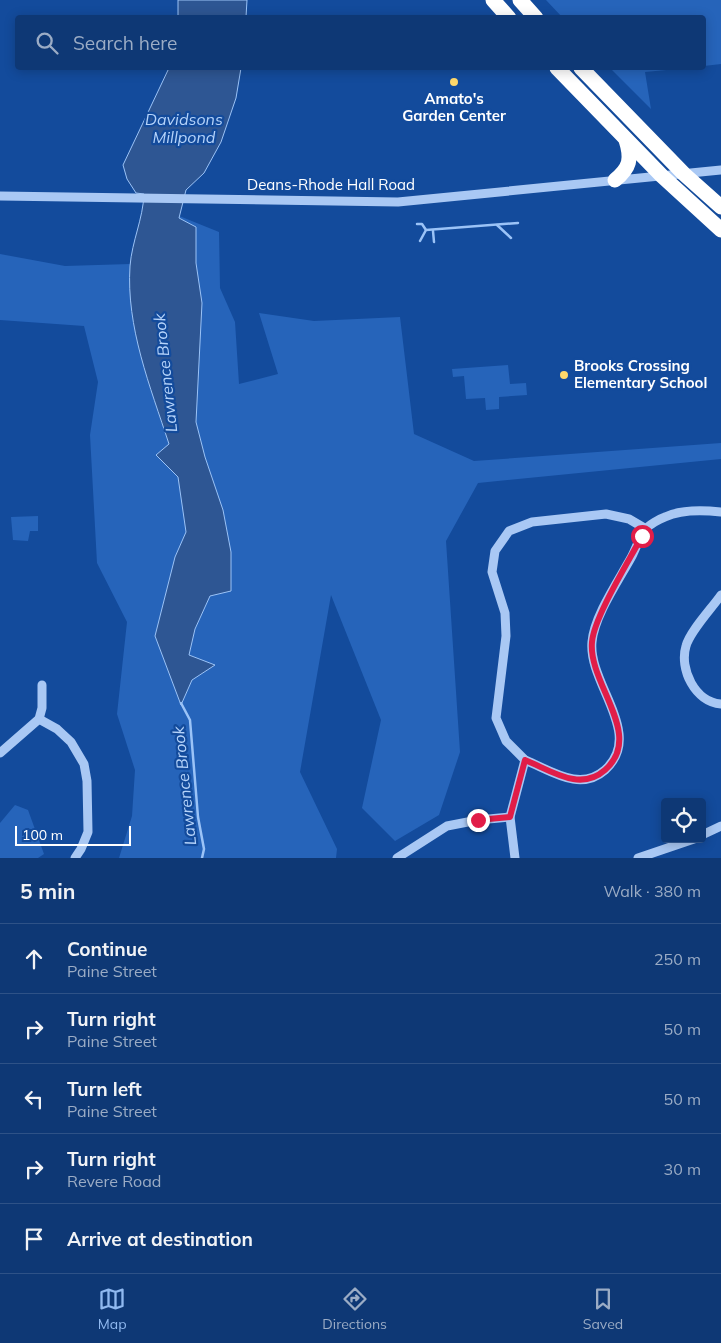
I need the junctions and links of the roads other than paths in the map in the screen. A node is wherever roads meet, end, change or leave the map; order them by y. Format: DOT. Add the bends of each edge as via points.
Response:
graph roads {
  1 [pos="493,0"];
  2 [pos="520,0"];
  3 [pos="506,15"];
  4 [pos="533,15"];
  5 [pos="559,70"];
  6 [pos="583,70"];
  7 [pos="625,139"];
  8 [pos="721,170"];
  9 [pos="684,174"];
  10 [pos="662,176"];
  11 [pos="615,180"];
  12 [pos="0,196"];
  13 [pos="721,207"];
  14 [pos="721,230"];
  15 [pos="721,512"];
  16 [pos="646,529"];
  17 [pos="721,595"];
  18 [pos="42,685"];
  19 [pos="721,704"];
  20 [pos="39,719"];
  21 [pos="0,753"];
  22 [pos="525,760"];
  23 [pos="510,817"];
  24 [pos="721,826"];
  25 [pos="706,833"];
  26 [pos="682,843"];
  27 [pos="75,858"];
  28 [pos="397,858"];
  29 [pos="516,858"];
  30 [pos="638,858"];
  1 -- 3 [label="highway"];
  2 -- 4 [label="highway"];
  5 -- 7 [label="highway"];
  6 -- 9 [label="highway"];
  7 -- 10 [label="highway"];
  7 -- 11 [label="highway" via="629,164"];
  8 -- 9 [label="street, Deans-Rhode Hall Road"];
  9 -- 10 [label="street, Deans-Rhode Hall Road"];
  9 -- 13 [label="highway"];
  10 -- 11 [label="street, Deans-Rhode Hall Road"];
  10 -- 14 [label="highway"];
  11 -- 12 [label="street, Deans-Rhode Hall Road" via="398,202"];
  15 -- 16 [label="street" via="693,510 665,517"];
  16 -- 22 [label="street" via="597,623 592,642 594,666 617,723 621,743 612,764 596,778 580,782"];
  16 -- 22 [label="street" via="629,519 606,514 532,522 509,532 495,551 492,572 504,613 506,636 496,718 506,741"];
  17 -- 19 [label="street" via="686,645 686,669 696,692"];
  18 -- 20 [label="street"];
  20 -- 21 [label="street"];
  20 -- 27 [label="street" via="71,742 84,764 88,832"];
  22 -- 23 [label="street"];
  23 -- 28 [label="street" via="447,826"];
  23 -- 29 [label="street"];
  24 -- 25 [label="street"];
  26 -- 30 [label="street"];
}
